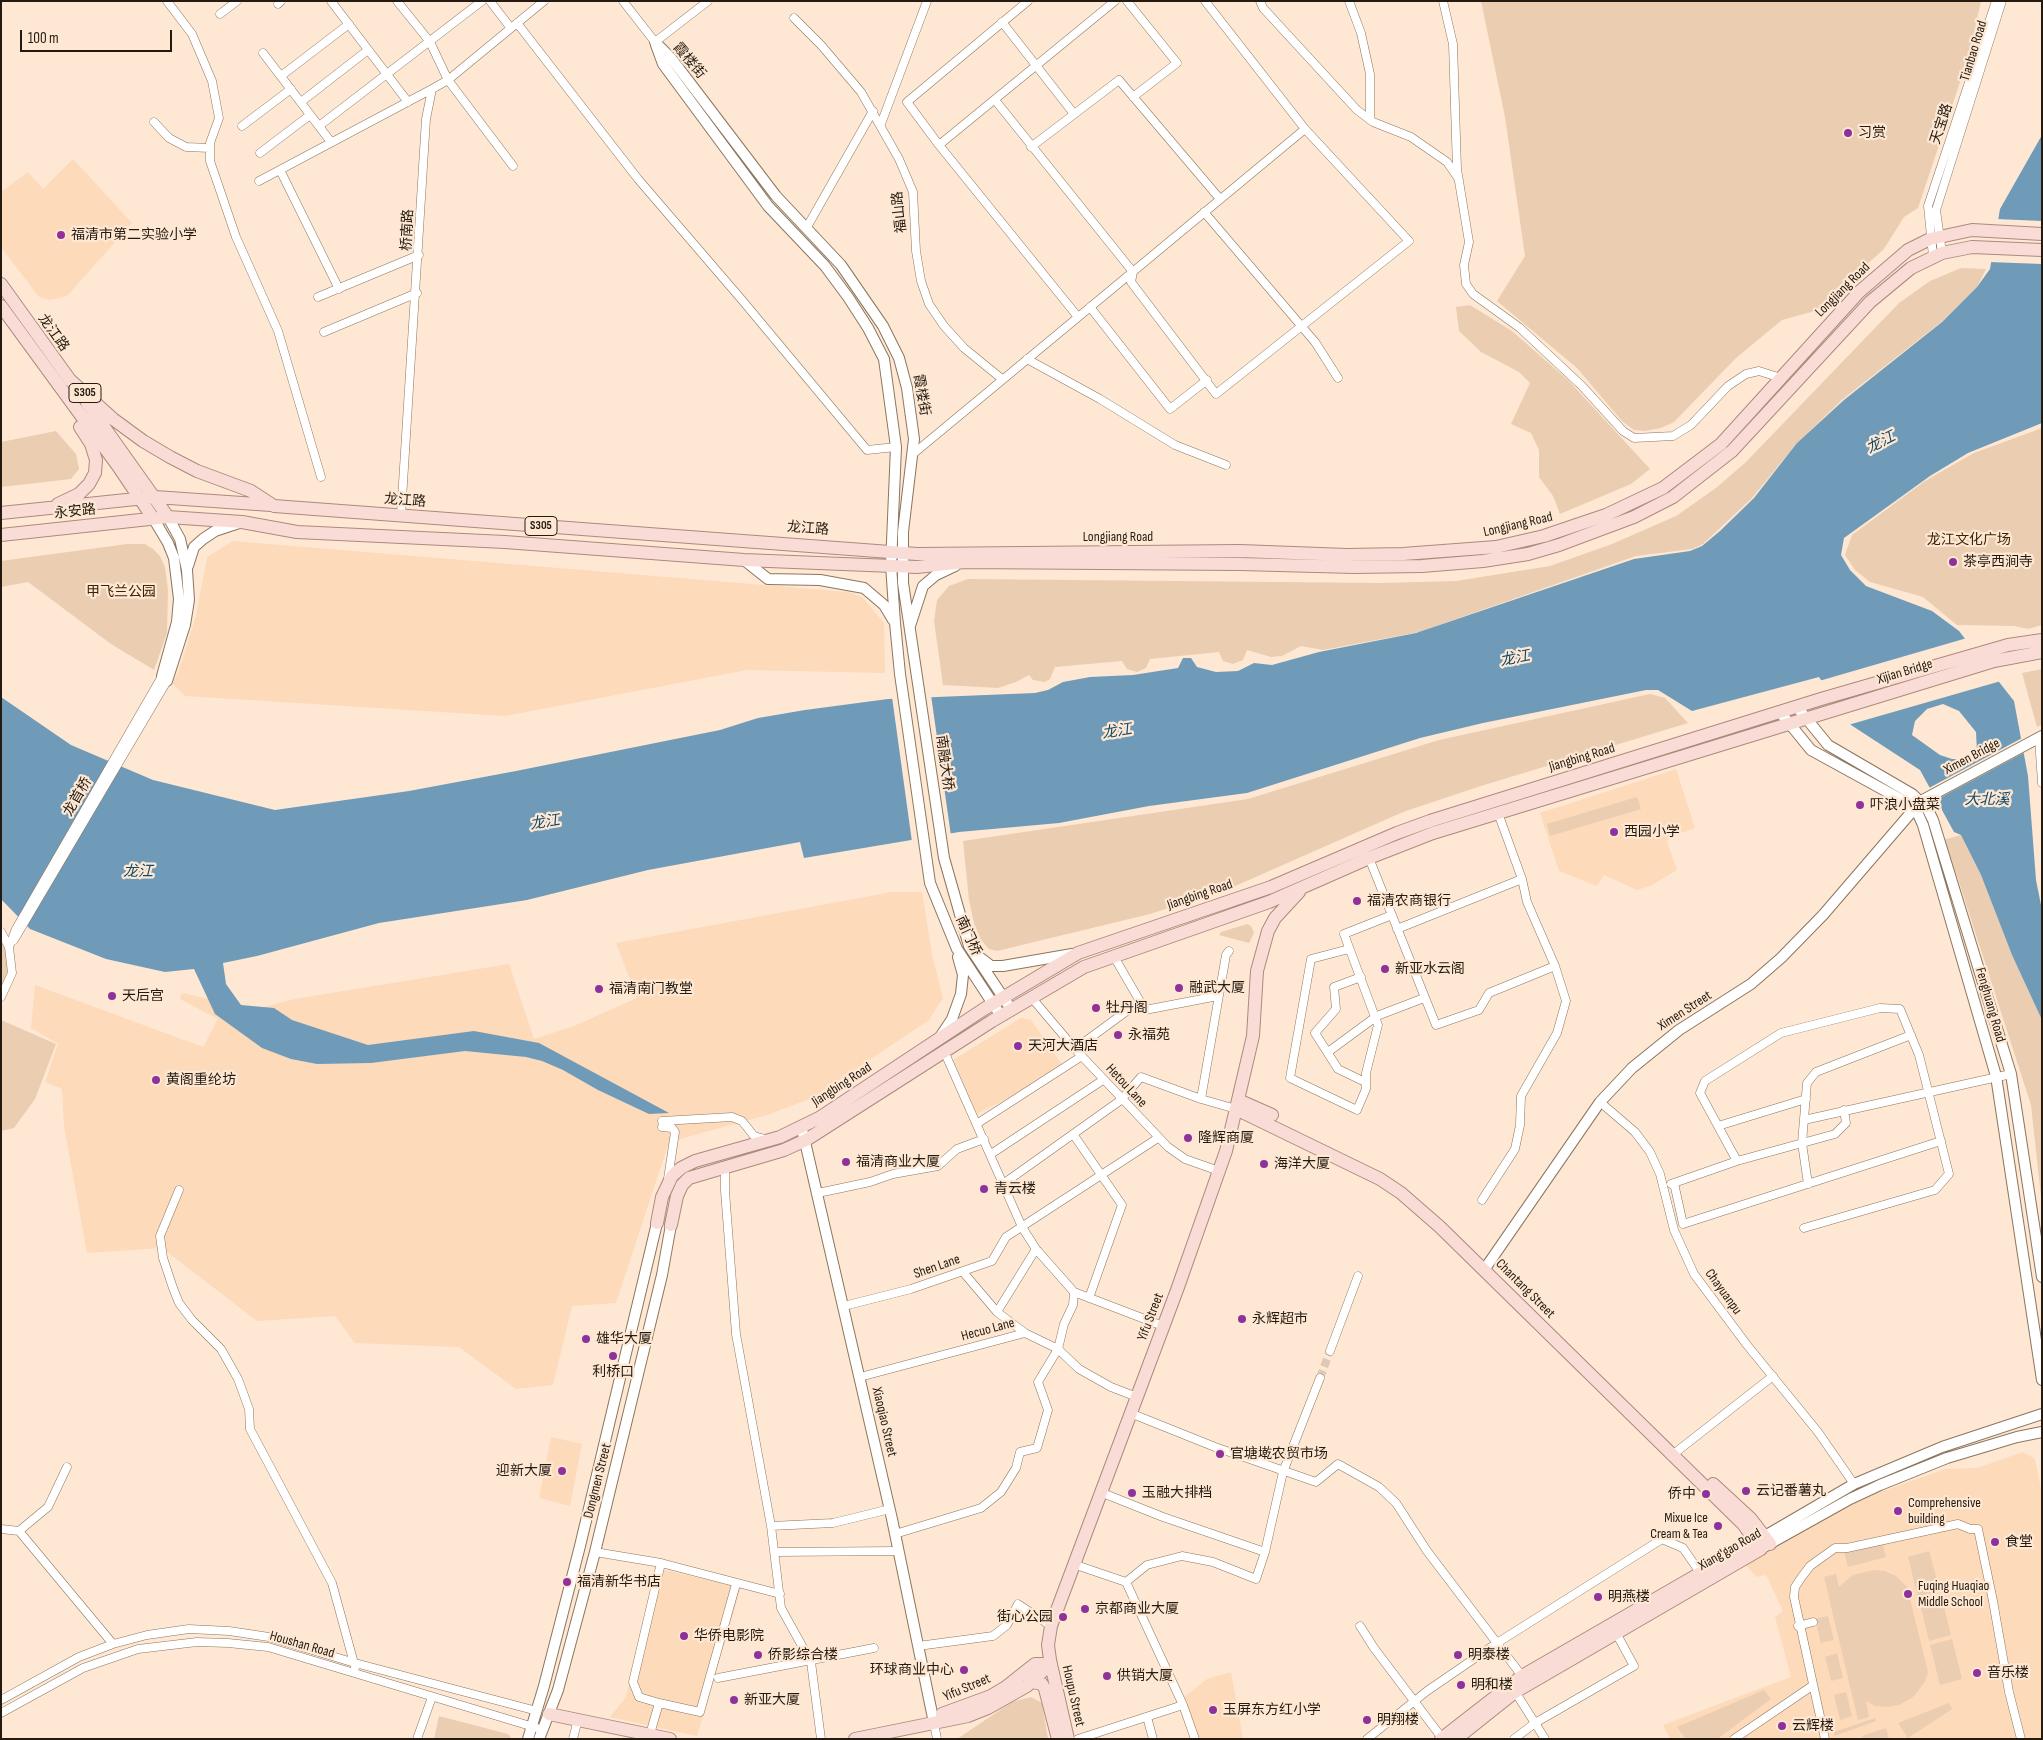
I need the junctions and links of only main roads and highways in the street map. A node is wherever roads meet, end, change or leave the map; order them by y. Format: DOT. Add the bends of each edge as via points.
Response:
graph roads {
  1 [pos="2042,234"];
  2 [pos="2042,250"];
  3 [pos="1,284"];
  4 [pos="1,306"];
  5 [pos="70,380"];
  6 [pos="73,406"];
  7 [pos="155,497"];
  8 [pos="140,499"];
  9 [pos="274,506"];
  10 [pos="50,508"];
  11 [pos="1,513"];
  12 [pos="168,517"];
  13 [pos="153,518"];
  14 [pos="1,535"];
  15 [pos="897,552"];
  16 [pos="896,565"];
  17 [pos="2042,640"];
  18 [pos="2042,652"];
  19 [pos="1992,656"];
  20 [pos="1821,699"];
  21 [pos="1825,712"];
  22 [pos="1303,888"];
  23 [pos="940,1046"];
  24 [pos="1237,1105"];
  25 [pos="657,1223"];
  26 [pos="671,1225"];
  27 [pos="1763,1542"];
  28 [pos="1614,1630"];
  29 [pos="1049,1667"];
  30 [pos="1032,1682"];
  31 [pos="1516,1684"];
  32 [pos="543,1713"];
  33 [pos="934,1723"];
  34 [pos="627,1734"];
  35 [pos="1441,1738"];
  36 [pos="670,1739"];
  37 [pos="856,1739"];
  38 [pos="1058,1739"];
  39 [pos="1068,1739"];
  40 [pos="1456,1739"];
  1 -- 15 [label="main road, Longjiang Road" via="1972,230 1934,238 1908,250 1859,292 1722,444 1663,488 1606,515 1553,533 1496,547 1375,555 1240,551"];
  2 -- 16 [label="main road, Longjiang Road" via="1972,247 1937,255 1911,268 1870,302 1751,433 1706,473 1673,497 1649,509 1600,531 1528,554 1483,561 1395,567 965,562 917,567"];
  3 -- 5 [label="main road, 龙江路 / S305"];
  4 -- 6 [label="main road, 龙江路 / S305"];
  5 -- 7 [label="main road"];
  5 -- 9 [label="main road, 龙江路 / S305" via="142,441 197,471 251,491"];
  6 -- 8 [label="main road, 龙江路 / S305"];
  6 -- 10 [label="main road" via="78,426 91,444 96,460 95,473 79,494"];
  7 -- 8 [label="main road, 永安路"];
  7 -- 9 [label="main road, 永安路"];
  7 -- 12 [label="main road"];
  8 -- 10 [label="main road, 永安路"];
  8 -- 13 [label="main road, 龙江路"];
  9 -- 15 [label="main road, 龙江路 / S305"];
  10 -- 11 [label="main road, 永安路"];
  12 -- 13 [label="main road, 永安路"];
  12 -- 16 [label="main road, 永安路 / S305" via="242,522 297,532 505,542 744,560"];
  13 -- 14 [label="main road, 永安路"];
  17 -- 19 [label="main road"];
  18 -- 19 [label="main road"];
  19 -- 20 [label="main road, Xijian Bridge"];
  19 -- 21 [label="main road, Xijian Bridge"];
  20 -- 23 [label="main road, Jiangbing Road" via="1422,824 1271,887 1078,953 998,1001"];
  21 -- 22 [label="main road, Jiangbing Road" via="1402,844"];
  22 -- 23 [label="main road, Jiangbing Road" via="1084,967 1006,1013"];
  22 -- 24 [label="main road, Yifu Street" via="1275,918 1268,932 1257,971 1252,1036"];
  23 -- 25 [label="main road, Jiangbing Road" via="802,1127 770,1140 695,1161 672,1176"];
  23 -- 26 [label="main road, Jiangbing Road" via="806,1140 784,1150 689,1178 682,1185"];
  24 -- 27 [label="main road, Chantang Street" via="1402,1192 1486,1267"];
  24 -- 29 [label="main road, Yifu Street" via="1219,1171 1050,1626"];
  27 -- 28 [label="main road, Xiang'gao Road"];
  27 -- 28 [label="main road, Xiang'gao Road" via="1701,1574"];
  28 -- 31 [label="main road, Xiang'gao Road"];
  29 -- 30 [label="main road, Yifu Street"];
  29 -- 33 [label="main road, Yifu Street" via="1035,1664 1006,1687 942,1714"];
  29 -- 39 [label="main road, Houpu Street"];
  30 -- 33 [label="main road, Yifu Street" via="988,1708"];
  30 -- 38 [label="main road, Houpu Street" via="1042,1684 1046,1690"];
  31 -- 35 [label="main road, Xiang'gao Road"];
  31 -- 40 [label="main road, Xiang'gao Road"];
  32 -- 34 [label="main road" via="578,1719"];
  33 -- 37 [label="main road"];
  34 -- 36 [label="main road" via="650,1734"];
}
